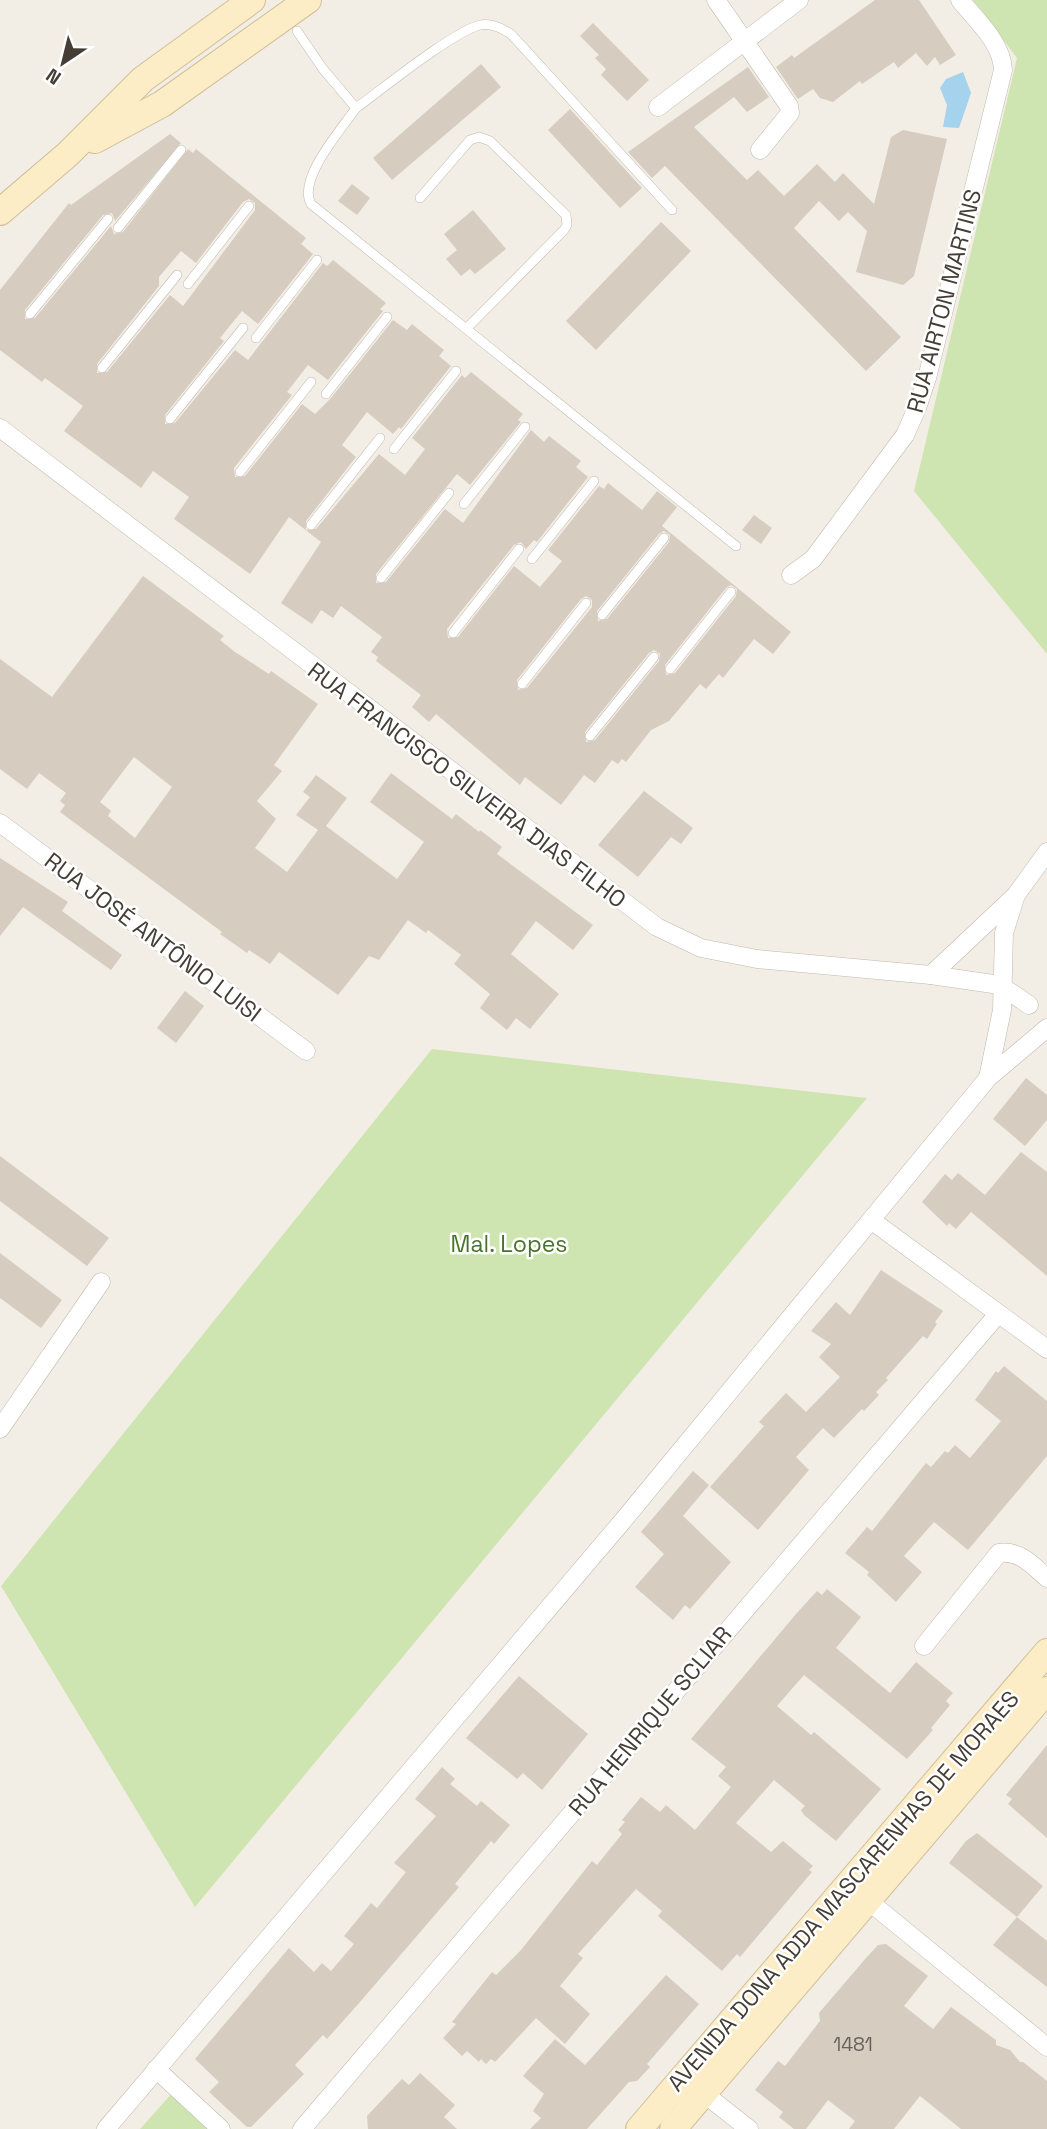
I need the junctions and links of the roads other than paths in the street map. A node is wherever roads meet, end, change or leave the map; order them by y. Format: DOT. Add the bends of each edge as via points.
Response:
graph roads {
  1 [pos="252,0"];
  2 [pos="308,0"];
  3 [pos="716,0"];
  4 [pos="799,0"];
  5 [pos="960,0"];
  6 [pos="297,31"];
  7 [pos="744,43"];
  8 [pos="658,107"];
  9 [pos="356,108"];
  10 [pos="760,149"];
  11 [pos="181,150"];
  12 [pos="68,154"];
  13 [pos="420,198"];
  14 [pos="249,206"];
  15 [pos="672,210"];
  16 [pos="0,212"];
  17 [pos="108,219"];
  18 [pos="118,228"];
  19 [pos="317,260"];
  20 [pos="177,275"];
  21 [pos="188,284"];
  22 [pos="30,314"];
  23 [pos="387,317"];
  24 [pos="468,327"];
  25 [pos="243,328"];
  26 [pos="256,338"];
  27 [pos="102,368"];
  28 [pos="456,371"];
  29 [pos="311,382"];
  30 [pos="326,394"];
  31 [pos="170,419"];
  32 [pos="525,427"];
  33 [pos="0,428"];
  34 [pos="380,438"];
  35 [pos="394,449"];
  36 [pos="240,472"];
  37 [pos="594,481"];
  38 [pos="449,493"];
  39 [pos="464,504"];
  40 [pos="311,525"];
  41 [pos="664,538"];
  42 [pos="736,546"];
  43 [pos="519,549"];
  44 [pos="532,559"];
  45 [pos="791,575"];
  46 [pos="381,578"];
  47 [pos="731,592"];
  48 [pos="586,603"];
  49 [pos="602,615"];
  50 [pos="453,632"];
  51 [pos="654,657"];
  52 [pos="670,669"];
  53 [pos="522,684"];
  54 [pos="590,736"];
  55 [pos="0,823"];
  56 [pos="1047,852"];
  57 [pos="1016,895"];
  58 [pos="931,975"];
  59 [pos="1000,985"];
  60 [pos="1029,1005"];
  61 [pos="1047,1007"];
  62 [pos="1046,1031"];
  63 [pos="306,1051"];
  64 [pos="988,1078"];
  65 [pos="871,1220"];
  66 [pos="101,1282"];
  67 [pos="998,1314"];
  68 [pos="1047,1349"];
  69 [pos="0,1429"];
  70 [pos="1047,1577"];
  71 [pos="924,1646"];
  72 [pos="1047,1652"];
  73 [pos="1047,1690"];
  74 [pos="848,1884"];
  75 [pos="870,1902"];
  76 [pos="1047,2047"];
  77 [pos="156,2069"];
  78 [pos="694,2085"];
  79 [pos="106,2129"];
  80 [pos="221,2129"];
  81 [pos="302,2129"];
  82 [pos="639,2129"];
  83 [pos="673,2129"];
  84 [pos="749,2129"];
  1 -- 12 [label="main road" via="144,79"];
  2 -- 12 [label="main road" via="162,104"];
  3 -- 7 [label="street"];
  4 -- 7 [label="street"];
  5 -- 45 [label="street, RUA AIRTON MARTINS" via="995,43 1003,71 928,378 905,435 813,559"];
  6 -- 9 [label="lane"];
  7 -- 8 [label="street"];
  7 -- 10 [label="street" via="790,109"];
  9 -- 15 [label="lane" via="466,31 488,24 500,27"];
  9 -- 24 [label="lane" via="309,178 306,195 319,211"];
  11 -- 18 [label="lane"];
  12 -- 16 [label="main road"];
  13 -- 24 [label="lane" via="470,140 479,137 490,141 566,215 564,229"];
  14 -- 21 [label="lane"];
  17 -- 22 [label="lane"];
  19 -- 26 [label="lane"];
  20 -- 27 [label="lane"];
  23 -- 30 [label="lane"];
  24 -- 42 [label="lane"];
  25 -- 31 [label="lane"];
  28 -- 35 [label="lane"];
  29 -- 36 [label="lane"];
  32 -- 39 [label="lane"];
  33 -- 58 [label="street, RUA FRANCISCO SILVEIRA DIAS FILHO" via="656,927 701,948 728,954 818,967"];
  34 -- 40 [label="lane"];
  37 -- 44 [label="lane"];
  38 -- 46 [label="lane"];
  41 -- 49 [label="lane"];
  43 -- 50 [label="lane"];
  47 -- 52 [label="lane"];
  48 -- 53 [label="lane"];
  51 -- 54 [label="lane"];
  55 -- 63 [label="street, RUA JOSÉ ANTÔNIO LUISI"];
  56 -- 57 [label="street"];
  57 -- 58 [label="street"];
  57 -- 59 [label="street" via="1004,933"];
  58 -- 59 [label="street, RUA FRANCISCO SILVEIRA DIAS FILHO"];
  59 -- 60 [label="street"];
  59 -- 64 [label="street" via="1002,1010"];
  60 -- 61 [label="street"];
  60 -- 62 [label="street" via="1032,1019"];
  62 -- 64 [label="street"];
  64 -- 65 [label="street"];
  65 -- 67 [label="street"];
  65 -- 77 [label="street" via="621,1523"];
  66 -- 69 [label="street"];
  67 -- 68 [label="street"];
  67 -- 81 [label="street, RUA HENRIQUE SCLIAR"];
  70 -- 71 [label="street" via="1020,1555 999,1553"];
  72 -- 74 [label="main road, AVENIDA DONA ADDA MASCARENHAS DE MORAES"];
  73 -- 75 [label="main road, AVENIDA DONA ADDA MASCARENHAS DE MORAES"];
  74 -- 75 [label="street"];
  74 -- 78 [label="main road, AVENIDA DONA ADDA MASCARENHAS DE MORAES"];
  75 -- 76 [label="street"];
  75 -- 78 [label="main road, AVENIDA DONA ADDA MASCARENHAS DE MORAES"];
  77 -- 79 [label="street"];
  77 -- 80 [label="street"];
  78 -- 82 [label="main road, AVENIDA DONA ADDA MASCARENHAS DE MORAES"];
  78 -- 83 [label="main road, AVENIDA DONA ADDA MASCARENHAS DE MORAES"];
  78 -- 84 [label="street"];
}
